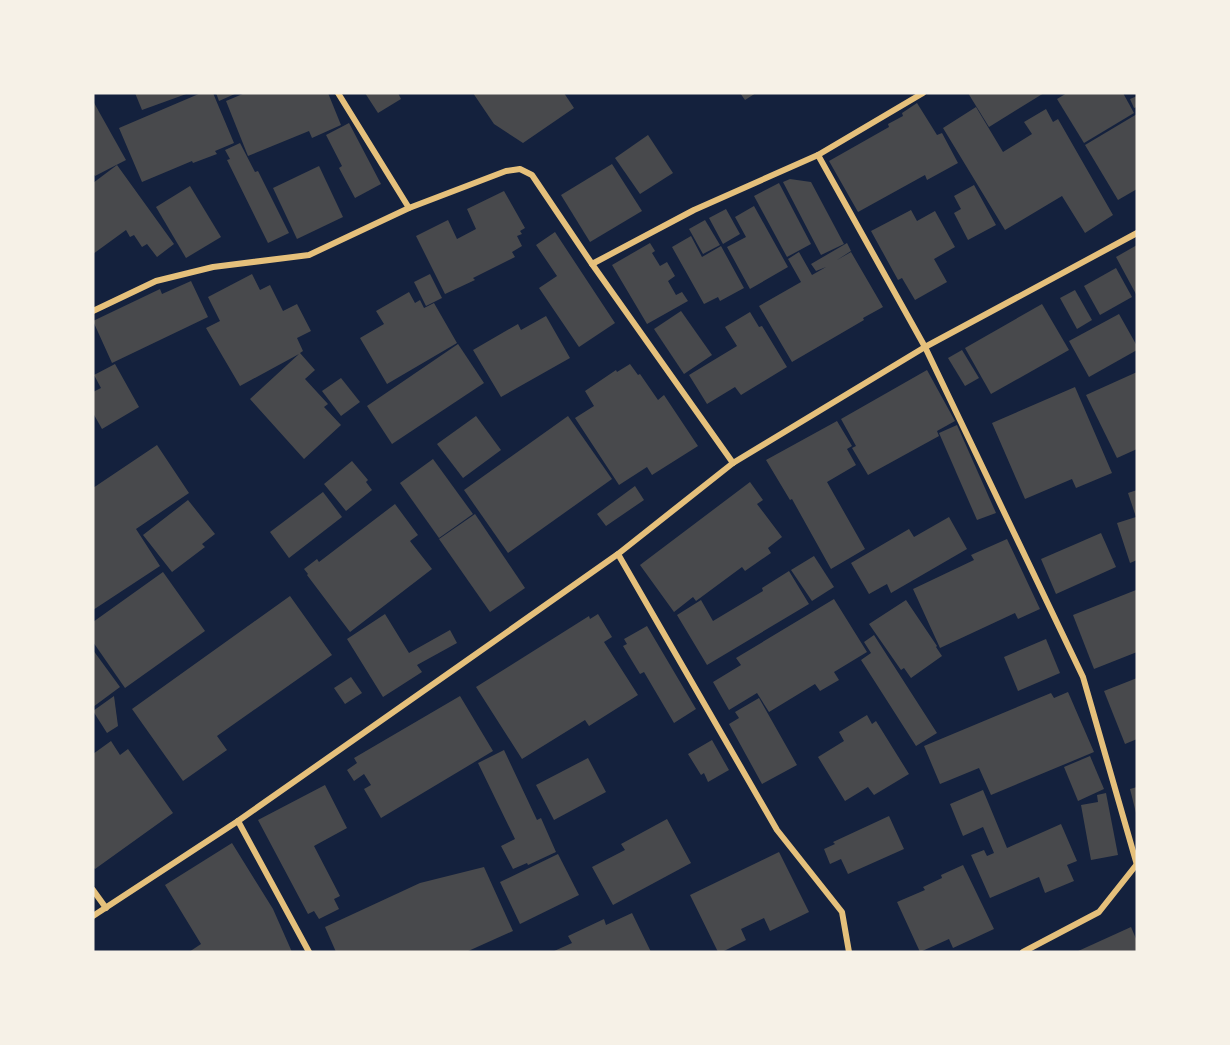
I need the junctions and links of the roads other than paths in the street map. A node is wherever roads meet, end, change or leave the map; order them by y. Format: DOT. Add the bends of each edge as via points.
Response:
graph roads {
  1 [pos="338,93"];
  2 [pos="923,93"];
  3 [pos="818,155"];
  4 [pos="409,208"];
  5 [pos="1137,233"];
  6 [pos="592,264"];
  7 [pos="93,311"];
  8 [pos="925,347"];
  9 [pos="733,463"];
  10 [pos="618,554"];
  11 [pos="238,821"];
  12 [pos="1137,864"];
  13 [pos="93,890"];
  14 [pos="106,908"];
  15 [pos="93,916"];
  16 [pos="309,952"];
  17 [pos="849,952"];
  18 [pos="1023,952"];
  1 -- 4 [label="street"];
  2 -- 3 [label="street"];
  3 -- 6 [label="street" via="694,210"];
  3 -- 8 [label="street"];
  4 -- 6 [label="street" via="520,169 532,175"];
  4 -- 7 [label="street" via="309,255 213,267 156,281"];
  5 -- 8 [label="street"];
  6 -- 9 [label="street"];
  8 -- 9 [label="street"];
  8 -- 12 [label="street" via="1083,676"];
  9 -- 10 [label="street"];
  10 -- 11 [label="street"];
  10 -- 17 [label="street" via="777,830 842,912"];
  11 -- 14 [label="street"];
  11 -- 16 [label="street"];
  12 -- 18 [label="street" via="1099,912"];
  13 -- 14 [label="street"];
  14 -- 15 [label="street"];
}
